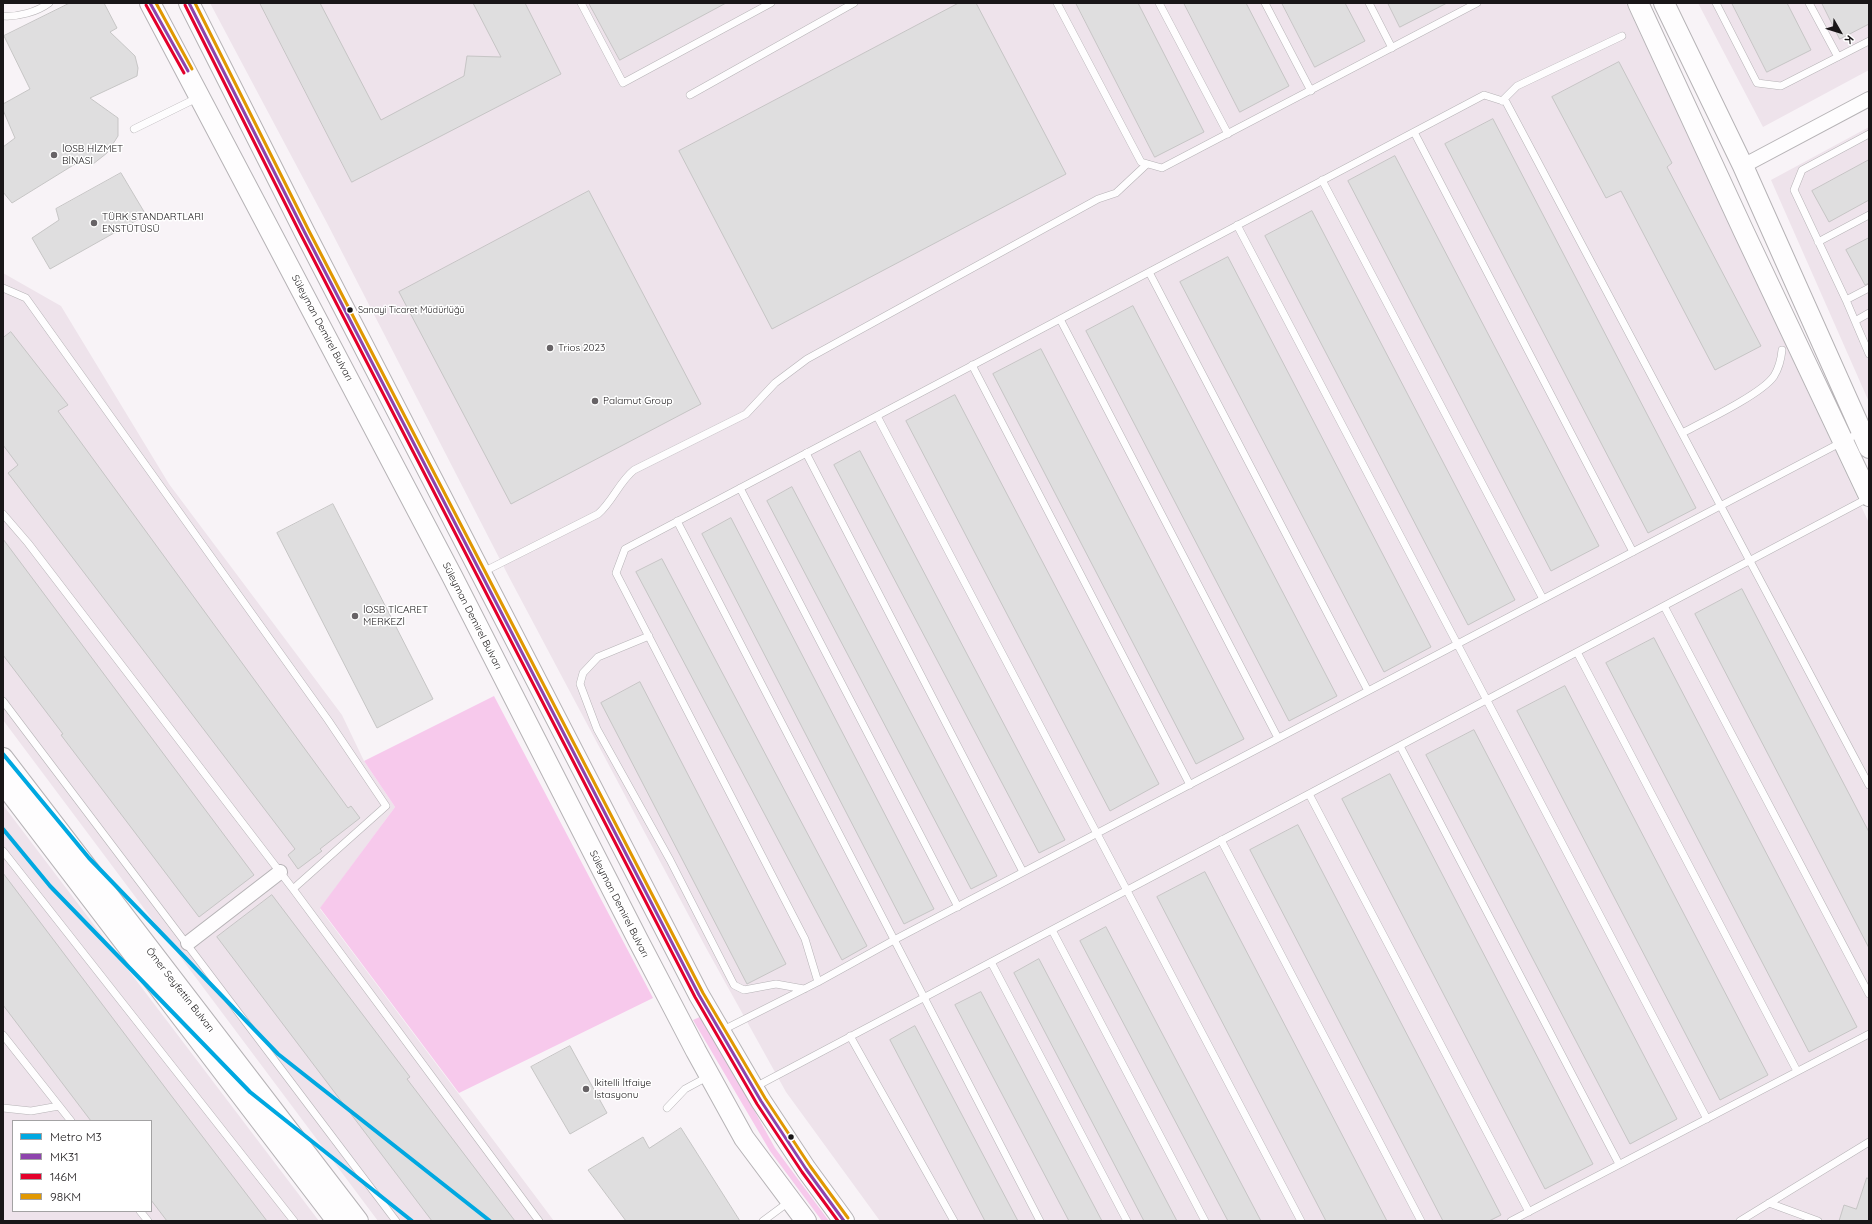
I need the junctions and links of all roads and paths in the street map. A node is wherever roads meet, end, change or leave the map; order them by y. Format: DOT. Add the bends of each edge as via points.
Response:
graph roads {
  1 [pos="49,3"];
  2 [pos="150,3"];
  3 [pos="189,3"];
  4 [pos="581,3"];
  5 [pos="771,3"];
  6 [pos="854,3"];
  7 [pos="1057,3"];
  8 [pos="1159,3"];
  9 [pos="1265,3"];
  10 [pos="1369,3"];
  11 [pos="1477,3"];
  12 [pos="1638,3"];
  13 [pos="1664,3"];
  14 [pos="1716,3"];
  15 [pos="1809,3"];
  16 [pos="3,16"];
  17 [pos="1622,36"];
  18 [pos="1869,41"];
  19 [pos="1392,48"];
  20 [pos="1838,57"];
  21 [pos="1311,91"];
  22 [pos="690,95"];
  23 [pos="200,96"];
  24 [pos="1869,99"];
  25 [pos="1502,101"];
  26 [pos="134,129"];
  27 [pos="1414,132"];
  28 [pos="1228,134"];
  29 [pos="1869,134"];
  30 [pos="1147,164"];
  31 [pos="1743,166"];
  32 [pos="1322,180"];
  33 [pos="1869,215"];
  34 [pos="1237,225"];
  35 [pos="1818,242"];
  36 [pos="1149,272"];
  37 [pos="3,288"];
  38 [pos="1869,288"];
  39 [pos="1846,300"];
  40 [pos="1869,313"];
  41 [pos="1060,319"];
  42 [pos="1855,321"];
  43 [pos="1782,350"];
  44 [pos="1869,354"];
  45 [pos="972,365"];
  46 [pos="877,416"];
  47 [pos="1682,433"];
  48 [pos="1865,440"];
  49 [pos="1843,441"];
  50 [pos="806,453"];
  51 [pos="740,488"];
  52 [pos="1869,497"];
  53 [pos="1721,505"];
  54 [pos="3,514"];
  55 [pos="677,521"];
  56 [pos="1633,552"];
  57 [pos="1750,560"];
  58 [pos="481,573"];
  59 [pos="1543,599"];
  60 [pos="1664,606"];
  61 [pos="649,636"];
  62 [pos="1457,644"];
  63 [pos="1577,652"];
  64 [pos="1368,691"];
  65 [pos="1486,700"];
  66 [pos="3,701"];
  67 [pos="1278,738"];
  68 [pos="1400,746"];
  69 [pos="3,758"];
  70 [pos="3,784"];
  71 [pos="1190,785"];
  72 [pos="1869,785"];
  73 [pos="1309,794"];
  74 [pos="1097,834"];
  75 [pos="1221,840"];
  76 [pos="3,851"];
  77 [pos="280,872"];
  78 [pos="1023,872"];
  79 [pos="293,888"];
  80 [pos="1127,890"];
  81 [pos="958,907"];
  82 [pos="1052,930"];
  83 [pos="894,940"];
  84 [pos="188,943"];
  85 [pos="991,962"];
  86 [pos="818,982"];
  87 [pos="804,989"];
  88 [pos="1869,994"];
  89 [pos="924,997"];
  90 [pos="720,1032"];
  91 [pos="1869,1034"];
  92 [pos="3,1035"];
  93 [pos="850,1036"];
  94 [pos="1797,1071"];
  95 [pos="710,1076"];
  96 [pos="753,1088"];
  97 [pos="59,1106"];
  98 [pos="3,1108"];
  99 [pos="667,1108"];
  100 [pos="1706,1119"];
  101 [pos="69,1120"];
  102 [pos="1869,1142"];
  103 [pos="1619,1164"];
  104 [pos="790,1200"];
  105 [pos="1769,1203"];
  106 [pos="141,1212"];
  107 [pos="1529,1212"];
  108 [pos="148,1221"];
  109 [pos="294,1221"];
  110 [pos="337,1221"];
  111 [pos="358,1221"];
  112 [pos="396,1221"];
  113 [pos="539,1221"];
  114 [pos="763,1221"];
  115 [pos="806,1221"];
  116 [pos="844,1221"];
  117 [pos="954,1221"];
  118 [pos="1040,1221"];
  119 [pos="1127,1221"];
  120 [pos="1205,1221"];
  121 [pos="1301,1221"];
  122 [pos="1421,1221"];
  123 [pos="1511,1221"];
  124 [pos="1740,1221"];
  125 [pos="1818,1221"];
  1 -- 16 [label="lane" via="43,8 29,12"];
  2 -- 23 [label="street, Süleyman Demirel Bulvarı"];
  3 -- 58 [label="street"];
  4 -- 5 [label="lane" via="623,83"];
  6 -- 22 [label="lane"];
  7 -- 30 [label="lane" via="1141,162"];
  8 -- 28 [label="lane"];
  9 -- 21 [label="lane"];
  10 -- 19 [label="lane"];
  11 -- 19 [label="lane"];
  12 -- 49 [label="street"];
  13 -- 31 [label="street"];
  14 -- 20 [label="lane" via="1757,83 1781,86"];
  15 -- 20 [label="lane"];
  17 -- 25 [label="lane" via="1516,86"];
  18 -- 20 [label="lane"];
  19 -- 21 [label="lane"];
  21 -- 28 [label="lane"];
  23 -- 26 [label="lane"];
  23 -- 95 [label="street, Süleyman Demirel Bulvarı"];
  24 -- 31 [label="street"];
  25 -- 27 [label="lane" via="1484,95"];
  25 -- 47 [label="lane" via="1506,102"];
  27 -- 32 [label="lane"];
  27 -- 56 [label="lane"];
  28 -- 30 [label="lane" via="1162,168"];
  29 -- 35 [label="lane" via="1802,170 1794,190"];
  30 -- 58 [label="lane" via="1116,193 1098,199 801,362 775,383 746,414 634,470 598,514"];
  31 -- 48 [label="street"];
  32 -- 34 [label="lane"];
  32 -- 59 [label="lane"];
  33 -- 35 [label="lane"];
  34 -- 36 [label="lane"];
  34 -- 62 [label="lane"];
  35 -- 39 [label="lane"];
  36 -- 41 [label="lane"];
  36 -- 64 [label="lane"];
  37 -- 79 [label="lane" via="26,298 328,720 386,806"];
  38 -- 39 [label="lane"];
  39 -- 42 [label="lane"];
  40 -- 42 [label="lane"];
  41 -- 45 [label="lane"];
  41 -- 67 [label="lane"];
  42 -- 44 [label="lane"];
  43 -- 47 [label="lane" via="1780,365 1773,378 1762,388"];
  45 -- 46 [label="lane"];
  45 -- 71 [label="lane"];
  46 -- 50 [label="lane"];
  46 -- 74 [label="lane"];
  47 -- 53 [label="lane"];
  48 -- 49 [label="lane"];
  49 -- 52 [label="street"];
  49 -- 53 [label="lane"];
  50 -- 51 [label="lane"];
  50 -- 78 [label="lane"];
  51 -- 55 [label="lane"];
  51 -- 81 [label="lane"];
  52 -- 57 [label="lane"];
  53 -- 56 [label="lane"];
  53 -- 57 [label="lane"];
  54 -- 77 [label="lane" via="28,543"];
  55 -- 61 [label="lane" via="625,549 616,573"];
  55 -- 83 [label="lane"];
  56 -- 59 [label="lane"];
  57 -- 60 [label="lane"];
  57 -- 72 [label="lane"];
  58 -- 90 [label="street"];
  59 -- 62 [label="lane"];
  60 -- 63 [label="lane"];
  60 -- 88 [label="lane"];
  61 -- 86 [label="lane" via="805,939"];
  61 -- 87 [label="lane" via="598,657 582,676 580,684 597,729 670,860 734,985 744,990 776,984"];
  62 -- 64 [label="lane"];
  62 -- 65 [label="lane"];
  63 -- 65 [label="lane"];
  63 -- 94 [label="lane"];
  64 -- 67 [label="lane"];
  65 -- 68 [label="lane"];
  65 -- 100 [label="lane"];
  66 -- 84 [label="lane"];
  67 -- 71 [label="lane"];
  68 -- 73 [label="lane"];
  68 -- 103 [label="lane"];
  69 -- 111 [label="street, Ömer Seyfettin Bulvarı"];
  70 -- 110 [label="street, Ömer Seyfettin Bulvarı"];
  71 -- 74 [label="lane"];
  73 -- 75 [label="lane"];
  73 -- 107 [label="lane"];
  74 -- 78 [label="lane"];
  74 -- 80 [label="lane"];
  75 -- 80 [label="lane"];
  75 -- 122 [label="lane"];
  76 -- 109 [label="lane"];
  77 -- 79 [label="lane"];
  77 -- 84 [label="street"];
  78 -- 81 [label="lane"];
  79 -- 113 [label="lane"];
  80 -- 82 [label="lane"];
  80 -- 121 [label="lane"];
  81 -- 83 [label="lane"];
  82 -- 85 [label="lane"];
  82 -- 120 [label="lane"];
  83 -- 86 [label="lane"];
  83 -- 89 [label="lane"];
  84 -- 112 [label="lane"];
  85 -- 89 [label="lane"];
  85 -- 119 [label="lane"];
  86 -- 87 [label="lane"];
  87 -- 90 [label="lane"];
  89 -- 93 [label="lane"];
  89 -- 118 [label="lane"];
  90 -- 96 [label="street"];
  91 -- 94 [label="lane"];
  92 -- 97 [label="lane"];
  93 -- 96 [label="lane"];
  93 -- 117 [label="lane"];
  94 -- 100 [label="lane"];
  95 -- 99 [label="lane" via="685,1089"];
  95 -- 104 [label="street, Süleyman Demirel Bulvarı" via="744,1138"];
  96 -- 116 [label="street"];
  97 -- 98 [label="lane" via="32,1110"];
  97 -- 101 [label="lane"];
  100 -- 103 [label="lane"];
  102 -- 105 [label="lane"];
  103 -- 107 [label="lane"];
  104 -- 114 [label="lane"];
  104 -- 115 [label="street, Süleyman Demirel Bulvarı"];
  105 -- 124 [label="lane"];
  105 -- 125 [label="lane"];
  106 -- 108 [label="lane"];
  107 -- 123 [label="lane"];
}
